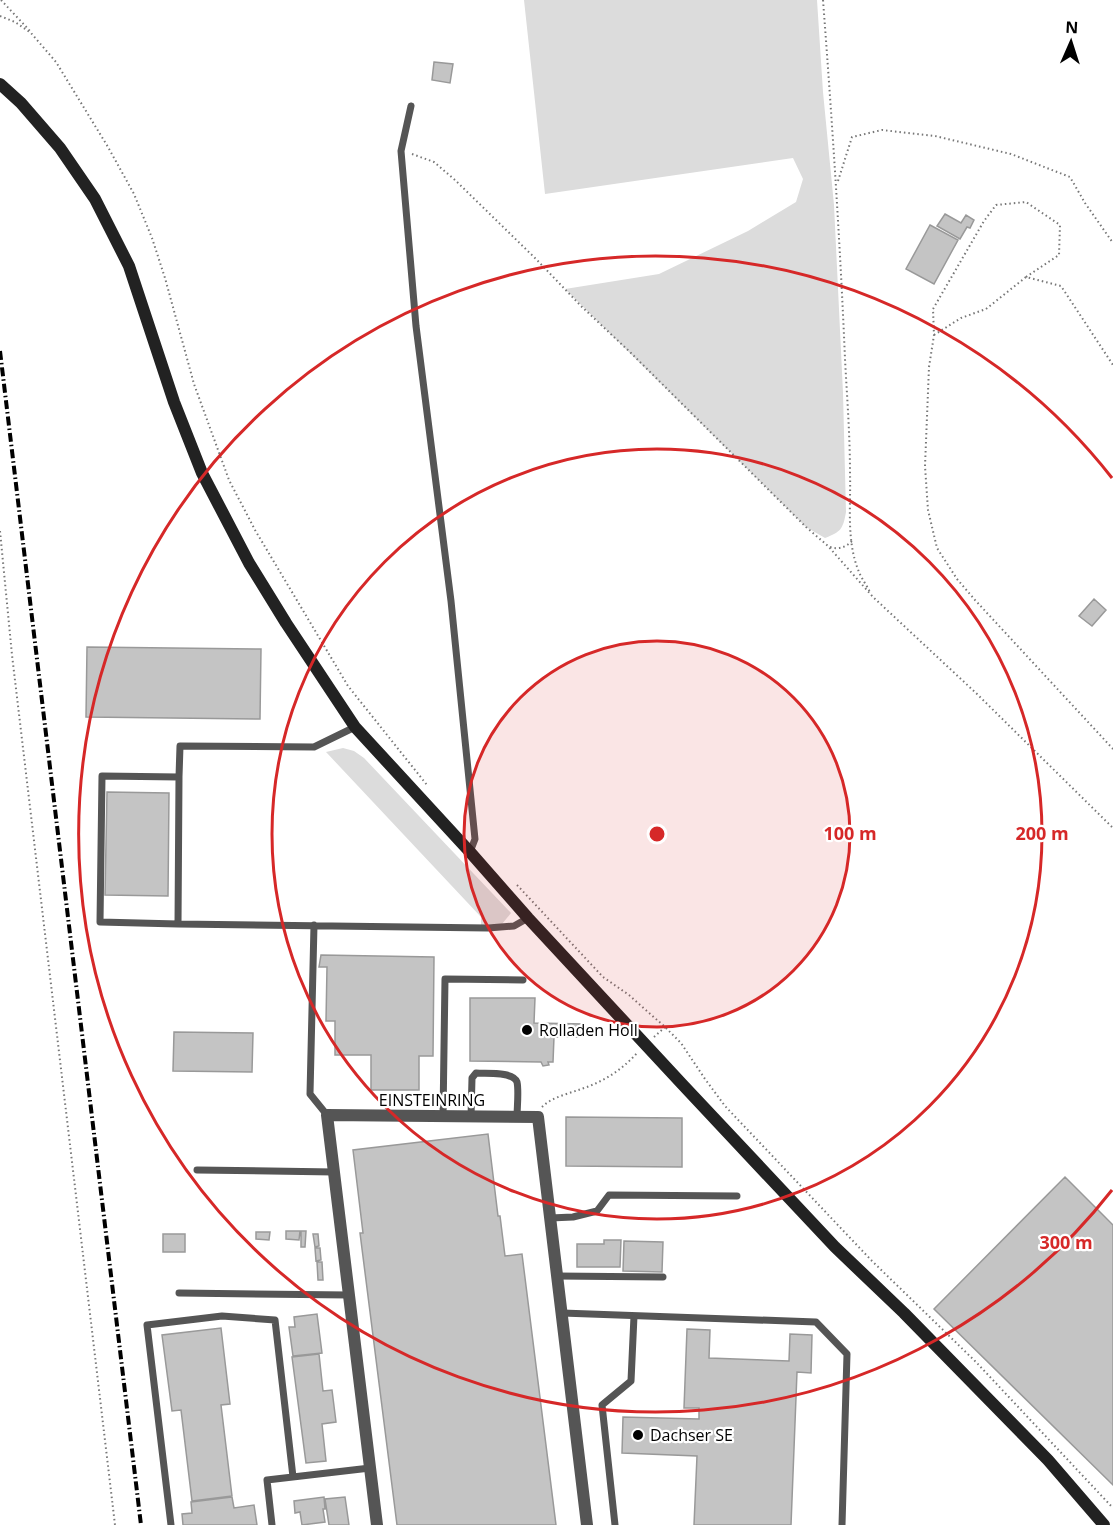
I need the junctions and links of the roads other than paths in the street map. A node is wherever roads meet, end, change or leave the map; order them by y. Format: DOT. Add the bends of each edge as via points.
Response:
graph roads {
  1 [pos="0,84"];
  2 [pos="411,106"];
  3 [pos="355,727"];
  4 [pos="179,777"];
  5 [pos="470,852"];
  6 [pos="528,918"];
  7 [pos="178,924"];
  8 [pos="314,925"];
  9 [pos="523,980"];
  10 [pos="327,1115"];
  11 [pos="442,1116"];
  12 [pos="471,1117"];
  13 [pos="518,1117"];
  14 [pos="197,1170"];
  15 [pos="334,1172"];
  16 [pos="737,1196"];
  17 [pos="550,1218"];
  18 [pos="557,1276"];
  19 [pos="663,1277"];
  20 [pos="179,1293"];
  21 [pos="349,1295"];
  22 [pos="562,1313"];
  23 [pos="634,1316"];
  24 [pos="370,1468"];
  25 [pos="293,1477"];
  26 [pos="171,1525"];
  27 [pos="272,1525"];
  28 [pos="377,1525"];
  29 [pos="587,1525"];
  30 [pos="615,1525"];
  31 [pos="842,1525"];
  32 [pos="1104,1525"];
  1 -- 3 [label="street" via="60,148 95,199 129,266 202,473 249,563"];
  2 -- 5 [label="lane" via="401,150 416,326 451,601 475,839"];
  3 -- 4 [label="lane" via="314,747 180,746"];
  3 -- 5 [label="street"];
  4 -- 7 [label="lane"];
  4 -- 7 [label="lane" via="102,776 100,922"];
  5 -- 6 [label="street"];
  6 -- 8 [label="lane" via="514,926 488,928"];
  6 -- 32 [label="street" via="835,1247 1048,1460"];
  7 -- 8 [label="lane"];
  8 -- 10 [label="lane" via="310,1094"];
  9 -- 11 [label="lane" via="445,979"];
  10 -- 11 [label="street, EINSTEINRING"];
  10 -- 15 [label="street"];
  11 -- 12 [label="street, EINSTEINRING"];
  12 -- 13 [label="street, EINSTEINRING"];
  12 -- 13 [label="lane" via="472,1078 476,1073 514,1077"];
  13 -- 17 [label="street, EINSTEINRING" via="538,1117"];
  14 -- 15 [label="lane"];
  15 -- 21 [label="street"];
  16 -- 17 [label="lane" via="609,1195 597,1211"];
  17 -- 18 [label="street"];
  18 -- 19 [label="lane"];
  18 -- 22 [label="street"];
  20 -- 21 [label="lane"];
  21 -- 24 [label="street"];
  22 -- 23 [label="lane"];
  22 -- 29 [label="street"];
  23 -- 30 [label="lane" via="631,1381 602,1405"];
  23 -- 31 [label="lane" via="816,1323 847,1353"];
  24 -- 25 [label="lane"];
  24 -- 28 [label="street"];
  25 -- 26 [label="lane" via="275,1320 222,1316 147,1325"];
  25 -- 27 [label="lane" via="267,1480"];
}
